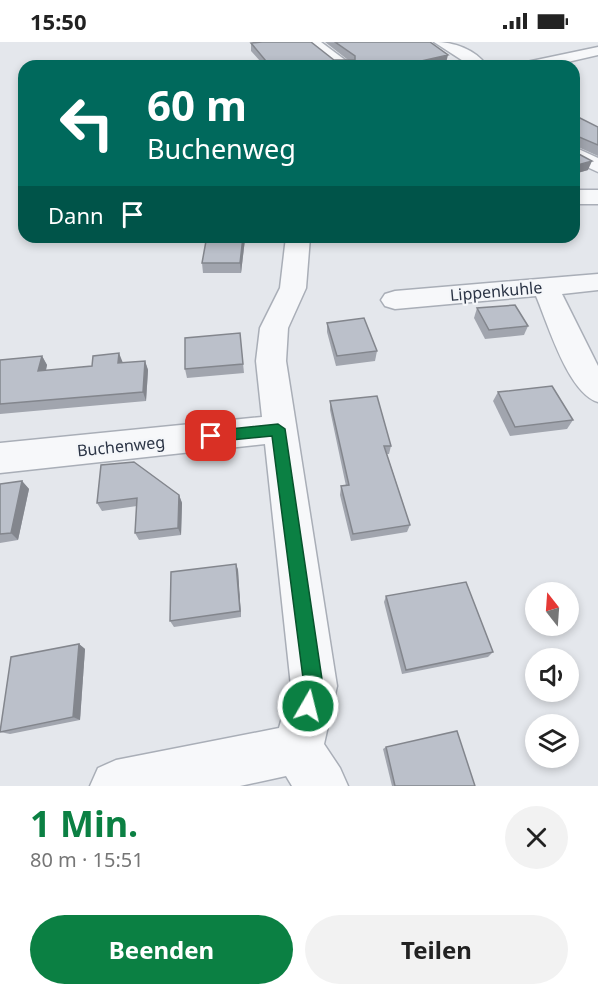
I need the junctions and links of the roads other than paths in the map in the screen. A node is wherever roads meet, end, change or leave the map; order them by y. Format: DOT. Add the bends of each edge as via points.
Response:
graph roads {
  1 [pos="311,42"];
  2 [pos="441,42"];
  3 [pos="598,51"];
  4 [pos="336,60"];
  5 [pos="475,60"];
  6 [pos="556,60"];
  7 [pos="580,156"];
  8 [pos="598,166"];
  9 [pos="580,197"];
  10 [pos="598,197"];
  11 [pos="298,243"];
  12 [pos="598,282"];
  13 [pos="545,287"];
  14 [pos="395,300"];
  15 [pos="598,390"];
  16 [pos="278,429"];
  17 [pos="0,458"];
  18 [pos="310,767"];
  19 [pos="116,786"];
  1 -- 4 [label="street"];
  2 -- 5 [label="street"];
  3 -- 6 [label="street"];
  7 -- 8 [label="street"];
  9 -- 10 [label="street"];
  11 -- 16 [label="street" via="294,288 274,328 271,361"];
  12 -- 13 [label="street, Lippenkuhle"];
  13 -- 14 [label="street, Lippenkuhle"];
  13 -- 15 [label="street" via="581,366"];
  16 -- 17 [label="street, Buchenweg"];
  16 -- 18 [label="street" via="314,686"];
  18 -- 19 [label="street"];
}
